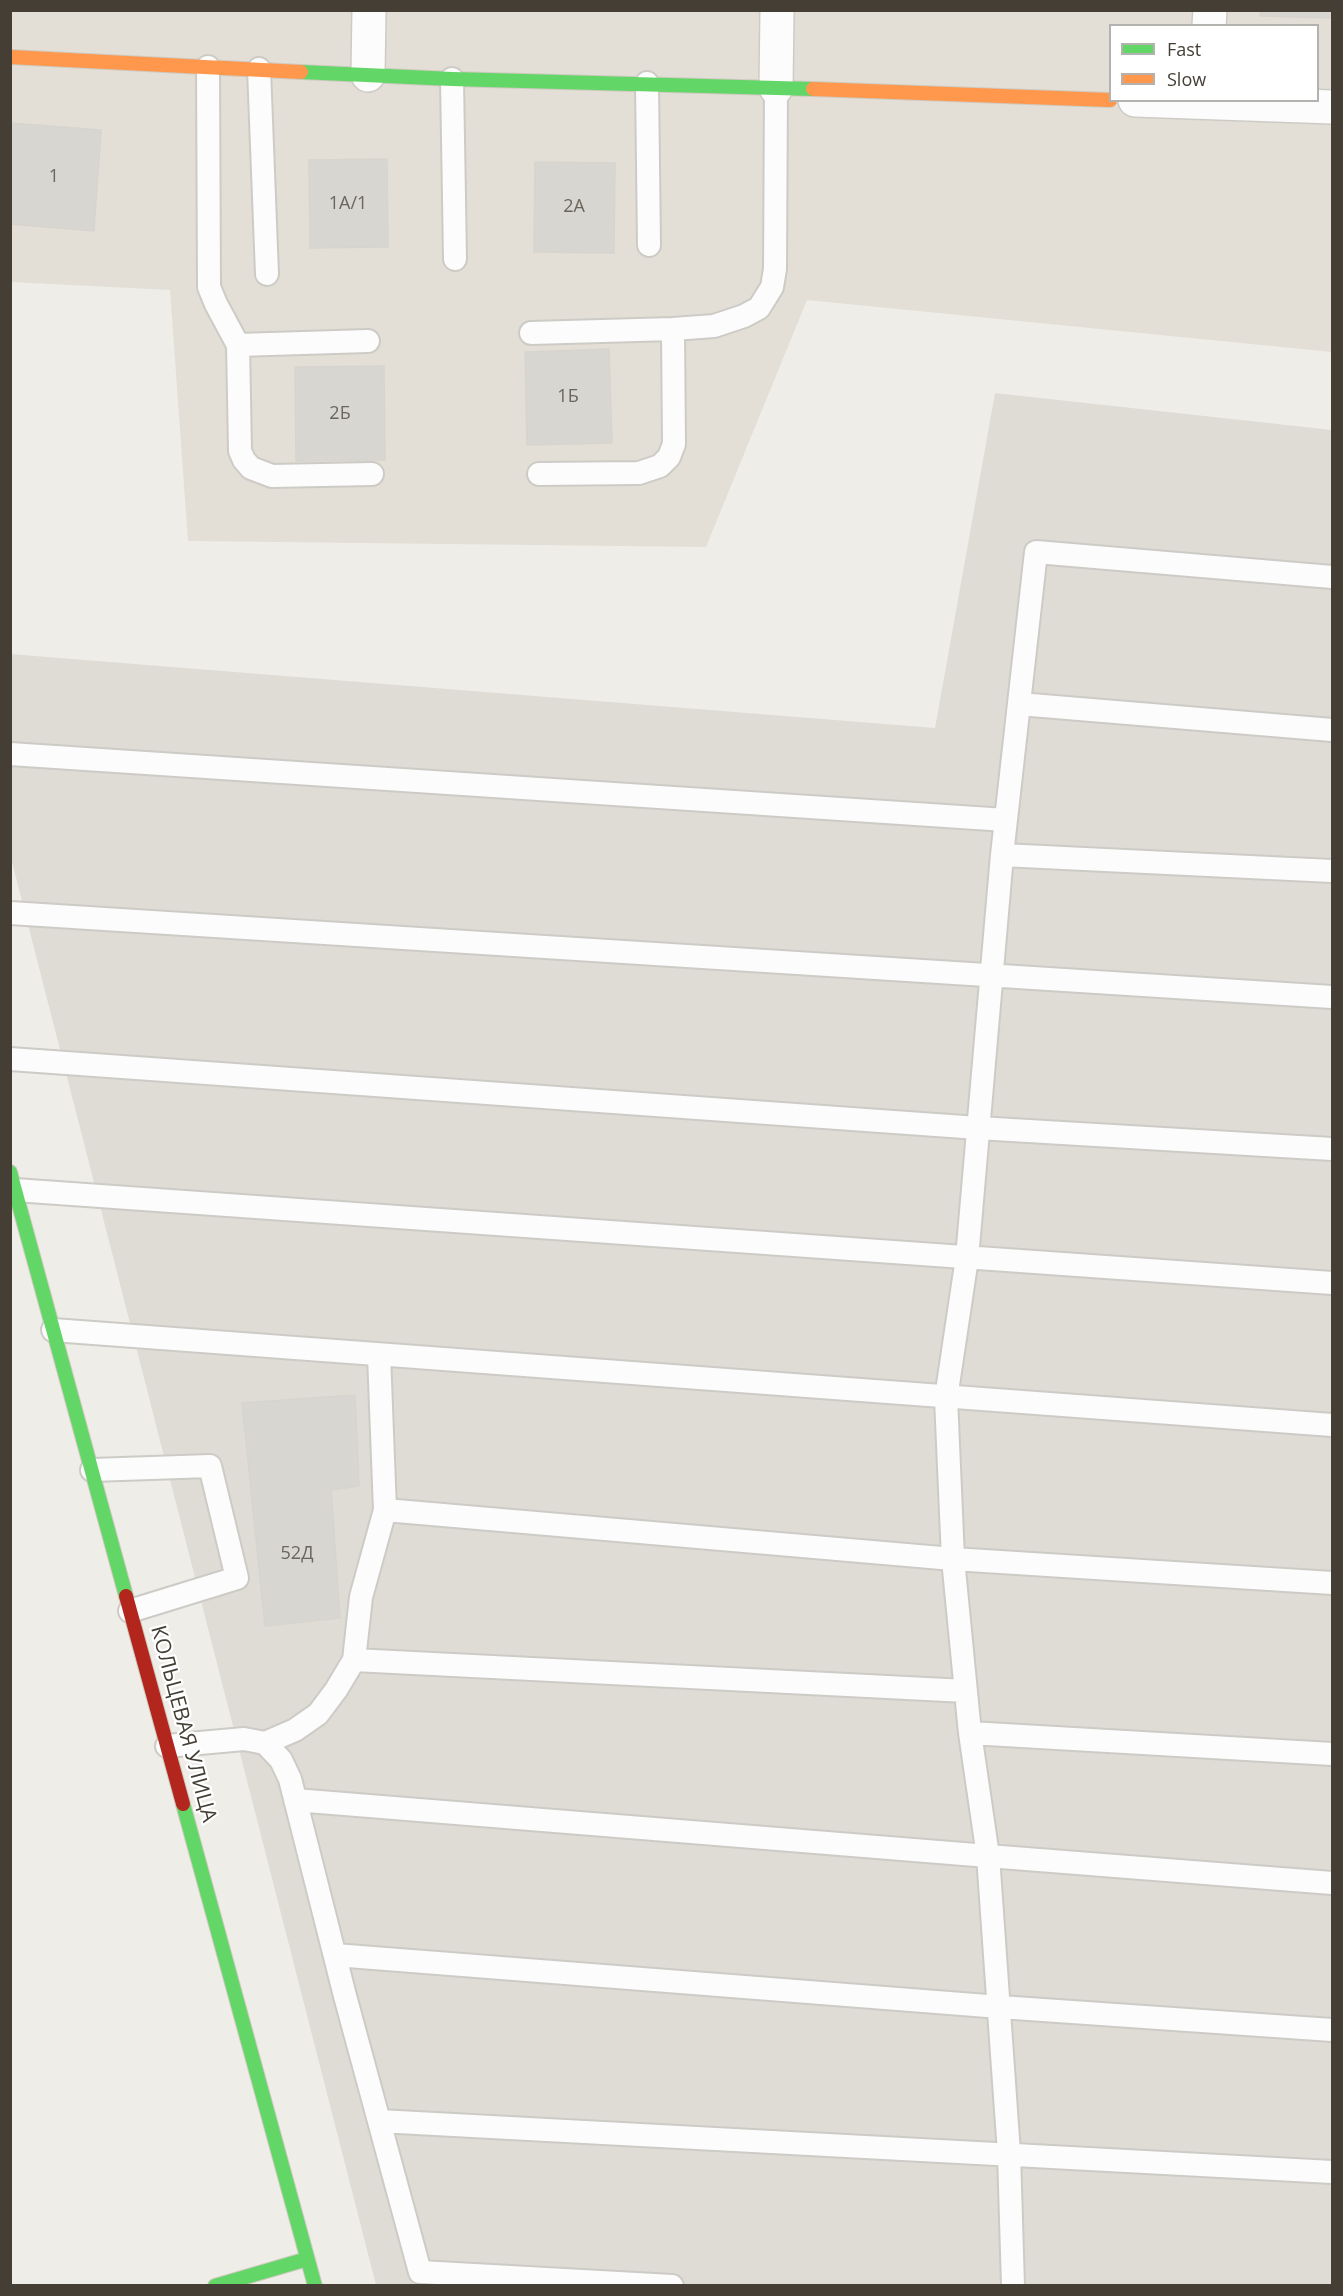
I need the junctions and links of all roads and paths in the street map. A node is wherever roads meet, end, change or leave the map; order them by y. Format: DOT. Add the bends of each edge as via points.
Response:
graph roads {
  1 [pos="369,10"];
  2 [pos="777,10"];
  3 [pos="10,57"];
  4 [pos="208,67"];
  5 [pos="259,69"];
  6 [pos="368,75"];
  7 [pos="452,79"];
  8 [pos="647,83"];
  9 [pos="776,88"];
  10 [pos="1109,100"];
  11 [pos="1206,102"];
  12 [pos="1332,107"];
  13 [pos="649,244"];
  14 [pos="455,259"];
  15 [pos="267,274"];
  16 [pos="673,329"];
  17 [pos="531,333"];
  18 [pos="368,341"];
  19 [pos="238,345"];
  20 [pos="372,474"];
  21 [pos="539,474"];
  22 [pos="1332,577"];
  23 [pos="1019,704"];
  24 [pos="1332,730"];
  25 [pos="10,754"];
  26 [pos="1005,820"];
  27 [pos="1002,855"];
  28 [pos="1332,871"];
  29 [pos="10,913"];
  30 [pos="991,976"];
  31 [pos="1332,997"];
  32 [pos="10,1059"];
  33 [pos="978,1128"];
  34 [pos="1332,1149"];
  35 [pos="13,1181"];
  36 [pos="967,1257"];
  37 [pos="1332,1283"];
  38 [pos="54,1330"];
  39 [pos="379,1355"];
  40 [pos="946,1398"];
  41 [pos="1332,1425"];
  42 [pos="92,1470"];
  43 [pos="385,1510"];
  44 [pos="953,1559"];
  45 [pos="1332,1583"];
  46 [pos="130,1611"];
  47 [pos="354,1660"];
  48 [pos="966,1691"];
  49 [pos="970,1733"];
  50 [pos="266,1743"];
  51 [pos="167,1746"];
  52 [pos="1332,1754"];
  53 [pos="296,1800"];
  54 [pos="988,1856"];
  55 [pos="1332,1883"];
  56 [pos="335,1954"];
  57 [pos="1000,2007"];
  58 [pos="1332,2030"];
  59 [pos="379,2121"];
  60 [pos="1008,2153"];
  61 [pos="1332,2172"];
  62 [pos="307,2259"];
  63 [pos="215,2286"];
  64 [pos="315,2286"];
  65 [pos="672,2286"];
  66 [pos="1013,2286"];
  1 -- 6 [label="street"];
  2 -- 9 [label="street"];
  3 -- 4 [label="street"];
  4 -- 5 [label="street"];
  4 -- 19 [label="lane" via="209,287"];
  5 -- 6 [label="street"];
  5 -- 15 [label="lane"];
  6 -- 7 [label="street"];
  7 -- 8 [label="street"];
  7 -- 14 [label="lane"];
  8 -- 9 [label="street"];
  8 -- 13 [label="lane"];
  9 -- 10 [label="street"];
  9 -- 16 [label="lane" via="772,287 759,308 744,316 714,326"];
  11 -- 12 [label="street"];
  16 -- 17 [label="lane"];
  16 -- 21 [label="lane" via="674,444 669,457 651,471 639,473"];
  18 -- 19 [label="lane"];
  19 -- 20 [label="lane" via="240,450 251,468 272,476"];
  22 -- 23 [label="lane" via="1036,552"];
  23 -- 24 [label="lane"];
  23 -- 26 [label="lane"];
  25 -- 26 [label="lane"];
  26 -- 27 [label="lane"];
  27 -- 28 [label="lane"];
  27 -- 30 [label="lane"];
  29 -- 30 [label="lane"];
  30 -- 31 [label="lane"];
  30 -- 33 [label="lane"];
  32 -- 33 [label="lane"];
  33 -- 34 [label="lane"];
  33 -- 36 [label="lane"];
  35 -- 36 [label="lane"];
  35 -- 38 [label="street, КОЛЬЦЕВАЯ УЛИЦА"];
  36 -- 37 [label="lane"];
  36 -- 40 [label="lane"];
  38 -- 39 [label="lane"];
  38 -- 42 [label="street, КОЛЬЦЕВАЯ УЛИЦА"];
  39 -- 40 [label="lane"];
  39 -- 43 [label="lane"];
  40 -- 41 [label="lane"];
  40 -- 44 [label="lane"];
  42 -- 46 [label="street, КОЛЬЦЕВАЯ УЛИЦА"];
  42 -- 46 [label="lane" via="210,1466 237,1578"];
  43 -- 44 [label="lane"];
  43 -- 47 [label="lane" via="361,1597"];
  44 -- 45 [label="lane"];
  44 -- 48 [label="lane"];
  46 -- 51 [label="street, КОЛЬЦЕВАЯ УЛИЦА"];
  47 -- 48 [label="lane"];
  47 -- 50 [label="lane" via="318,1714 296,1730"];
  48 -- 49 [label="lane"];
  49 -- 52 [label="lane"];
  49 -- 54 [label="lane"];
  50 -- 51 [label="lane" via="244,1739"];
  50 -- 53 [label="lane" via="281,1760"];
  51 -- 62 [label="street, КОЛЬЦЕВАЯ УЛИЦА"];
  53 -- 54 [label="lane"];
  53 -- 56 [label="lane"];
  54 -- 55 [label="lane"];
  54 -- 57 [label="lane"];
  56 -- 57 [label="lane"];
  56 -- 59 [label="lane"];
  57 -- 58 [label="lane"];
  57 -- 60 [label="lane"];
  59 -- 60 [label="lane"];
  59 -- 65 [label="lane" via="420,2272"];
  60 -- 61 [label="lane"];
  60 -- 66 [label="lane"];
  62 -- 63 [label="street"];
  62 -- 64 [label="street, КОЛЬЦЕВАЯ УЛИЦА"];
}
